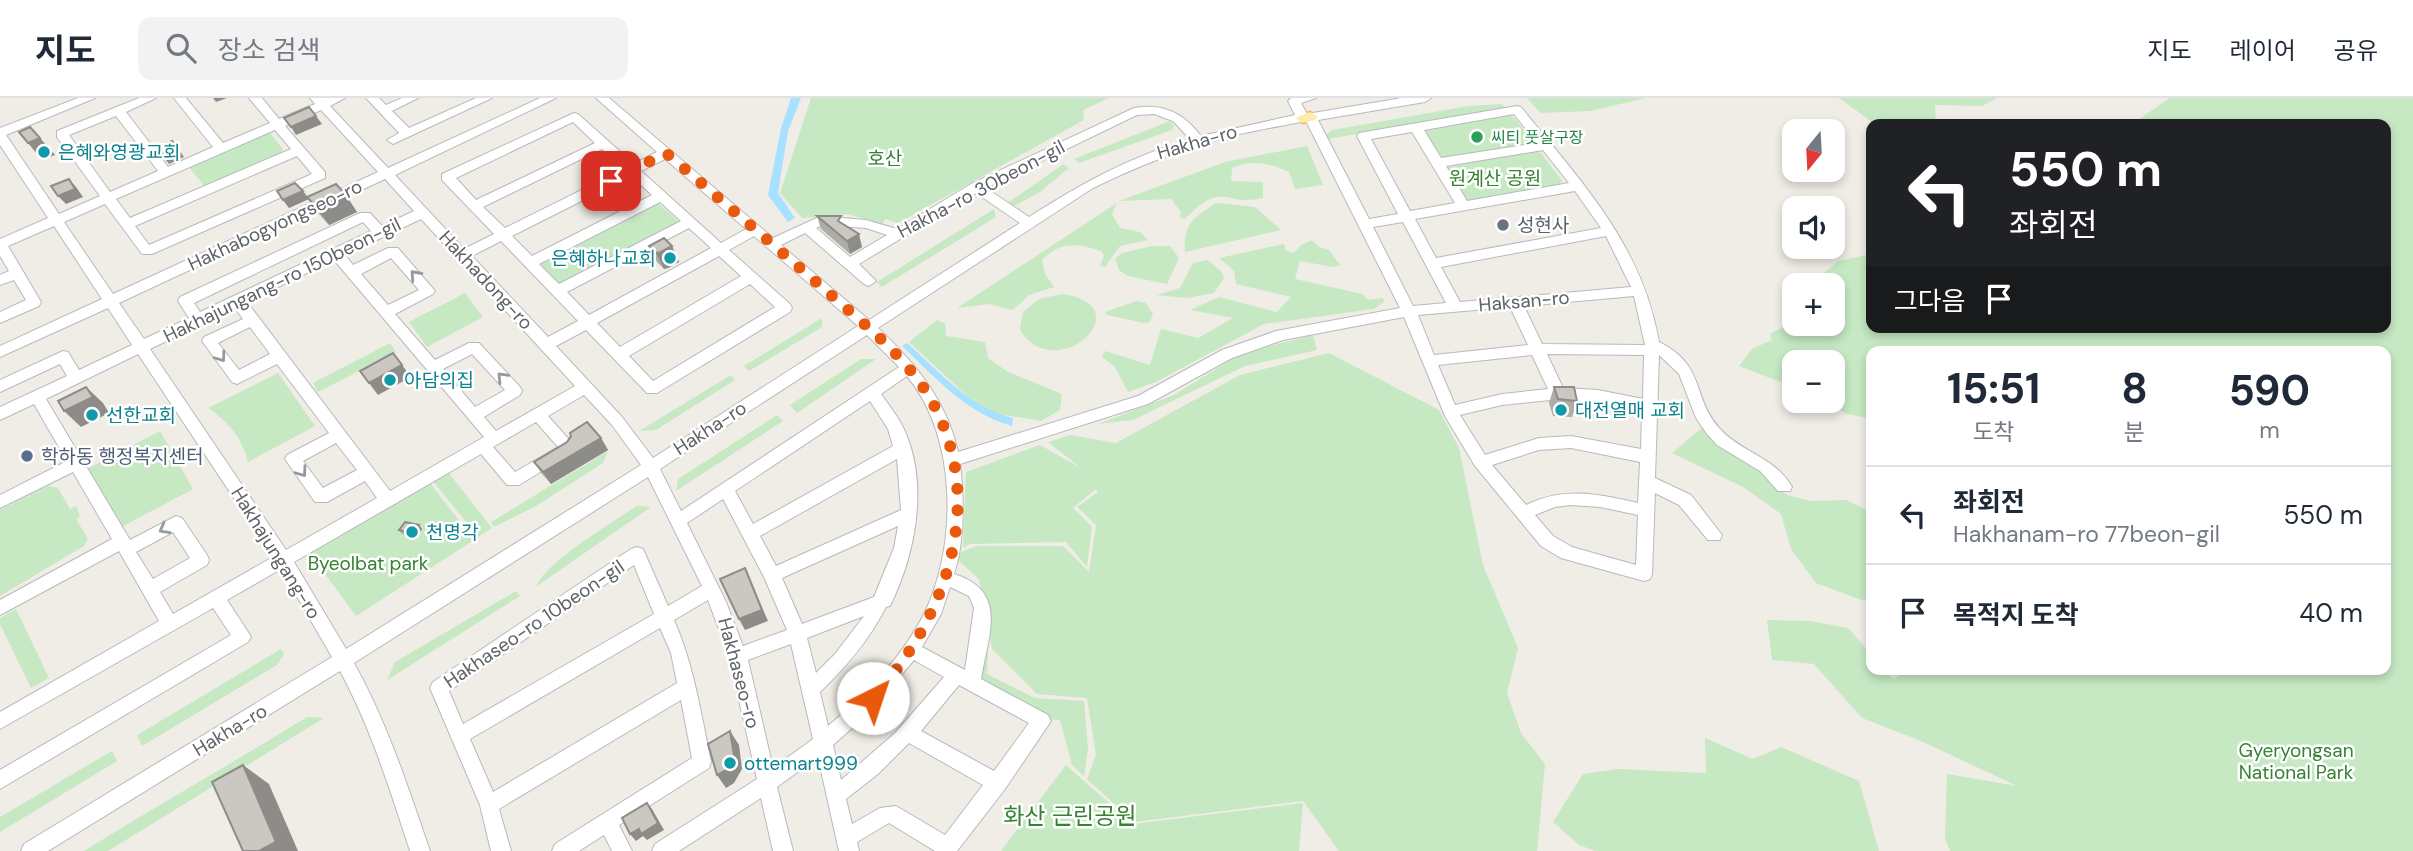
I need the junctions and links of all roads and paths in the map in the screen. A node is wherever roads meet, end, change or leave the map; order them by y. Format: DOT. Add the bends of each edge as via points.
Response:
graph roads {
  1 [pos="89,98"];
  2 [pos="150,98"];
  3 [pos="180,98"];
  4 [pos="255,98"];
  5 [pos="339,98"];
  6 [pos="372,98"];
  7 [pos="412,98"];
  8 [pos="486,98"];
  9 [pos="550,98"];
  10 [pos="602,98"];
  11 [pos="1310,98"];
  12 [pos="1425,98"];
  13 [pos="319,102"];
  14 [pos="384,110"];
  15 [pos="118,111"];
  16 [pos="1307,118"];
  17 [pos="278,125"];
  18 [pos="1416,127"];
  19 [pos="407,134"];
  20 [pos="0,135"];
  21 [pos="1197,139"];
  22 [pos="393,140"];
  23 [pos="603,144"];
  24 [pos="1545,146"];
  25 [pos="221,149"];
  26 [pos="299,150"];
  27 [pos="666,153"];
  28 [pos="1437,163"];
  29 [pos="633,170"];
  30 [pos="166,173"];
  31 [pos="388,174"];
  32 [pos="1576,186"];
  33 [pos="976,187"];
  34 [pos="661,196"];
  35 [pos="108,198"];
  36 [pos="474,206"];
  37 [pos="1464,206"];
  38 [pos="423,212"];
  39 [pos="1405,217"];
  40 [pos="56,220"];
  41 [pos="690,222"];
  42 [pos="1028,222"];
  43 [pos="127,224"];
  44 [pos="1365,224"];
  45 [pos="806,227"];
  46 [pos="755,230"];
  47 [pos="1611,231"];
  48 [pos="380,233"];
  49 [pos="897,233"];
  50 [pos="503,235"];
  51 [pos="0,244"];
  52 [pos="772,244"];
  53 [pos="720,249"];
  54 [pos="336,254"];
  55 [pos="463,255"];
  56 [pos="530,263"];
  57 [pos="849,264"];
  58 [pos="1431,264"];
  59 [pos="352,272"];
  60 [pos="18,273"];
  61 [pos="751,277"];
  62 [pos="0,280"];
  63 [pos="869,281"];
  64 [pos="1639,291"];
  65 [pos="557,292"];
  66 [pos="111,301"];
  67 [pos="238,301"];
  68 [pos="1515,302"];
  69 [pos="1456,308"];
  70 [pos="1409,311"];
  71 [pos="386,312"];
  72 [pos="0,318"];
  73 [pos="198,320"];
  74 [pos="253,320"];
  75 [pos="587,322"];
  76 [pos="866,326"];
  77 [pos="546,345"];
  78 [pos="141,347"];
  79 [pos="1652,348"];
  80 [pos="1537,349"];
  81 [pos="0,352"];
  82 [pos="619,355"];
  83 [pos="280,356"];
  84 [pos="1428,361"];
  85 [pos="433,368"];
  86 [pos="908,368"];
  87 [pos="76,378"];
  88 [pos="0,386"];
  89 [pos="585,387"];
  90 [pos="871,391"];
  91 [pos="1557,392"];
  92 [pos="37,397"];
  93 [pos="1650,407"];
  94 [pos="1450,412"];
  95 [pos="0,414"];
  96 [pos="537,414"];
  97 [pos="474,415"];
  98 [pos="339,434"];
  99 [pos="488,442"];
  100 [pos="902,449"];
  101 [pos="1648,457"];
  102 [pos="953,460"];
  103 [pos="1481,462"];
  104 [pos="77,463"];
  105 [pos="651,467"];
  106 [pos="367,472"];
  107 [pos="1648,482"];
  108 [pos="1784,487"];
  109 [pos="726,489"];
  110 [pos="388,500"];
  111 [pos="0,502"];
  112 [pos="1648,511"];
  113 [pos="1524,513"];
  114 [pos="909,514"];
  115 [pos="678,521"];
  116 [pos="751,533"];
  117 [pos="1714,534"];
  118 [pos="125,545"];
  119 [pos="284,560"];
  120 [pos="772,575"];
  121 [pos="946,579"];
  122 [pos="150,589"];
  123 [pos="712,589"];
  124 [pos="216,598"];
  125 [pos="884,601"];
  126 [pos="0,608"];
  127 [pos="665,616"];
  128 [pos="170,624"];
  129 [pos="797,632"];
  130 [pos="912,650"];
  131 [pos="738,656"];
  132 [pos="343,660"];
  133 [pos="964,678"];
  134 [pos="688,686"];
  135 [pos="812,688"];
  136 [pos="0,721"];
  137 [pos="909,734"];
  138 [pos="461,735"];
  139 [pos="825,742"];
  140 [pos="0,780"];
  141 [pos="998,783"];
  142 [pos="766,784"];
  143 [pos="836,795"];
  144 [pos="489,805"];
  145 [pos="608,823"];
  146 [pos="847,845"];
  147 [pos="947,849"];
  148 [pos="31,851"];
  149 [pos="419,851"];
  150 [pos="501,851"];
  151 [pos="562,851"];
  152 [pos="622,851"];
  153 [pos="662,851"];
  154 [pos="783,851"];
  1 -- 20 [label="street"];
  2 -- 15 [label="street"];
  3 -- 25 [label="street"];
  4 -- 17 [label="street"];
  5 -- 13 [label="street"];
  6 -- 14 [label="street"];
  7 -- 14 [label="street"];
  8 -- 19 [label="street"];
  9 -- 31 [label="street, Hakhabogyongseo-ro"];
  10 -- 27 [label="street"];
  11 -- 16 [label="street" via="1294,101"];
  12 -- 16 [label="street, Hakha-ro"];
  13 -- 17 [label="street"];
  13 -- 31 [label="street, Hakhadong-ro"];
  14 -- 19 [label="street"];
  15 -- 30 [label="street"];
  15 -- 35 [label="street" via="61,134"];
  16 -- 21 [label="street, Hakha-ro"];
  16 -- 44 [label="street"];
  17 -- 25 [label="street"];
  17 -- 26 [label="street"];
  18 -- 24 [label="street" via="1517,110"];
  18 -- 28 [label="street"];
  18 -- 39 [label="street" via="1363,136"];
  19 -- 22 [label="street"];
  20 -- 40 [label="street, Hakhajungang-ro"];
  21 -- 33 [label="street, Hakha-ro 30beon-gil" via="1174,113 1146,109"];
  21 -- 42 [label="street, Hakha-ro" via="1132,162"];
  23 -- 29 [label="street"];
  23 -- 36 [label="street"];
  23 -- 36 [label="street" via="574,117 447,177"];
  24 -- 28 [label="street"];
  24 -- 32 [label="street" via="1567,168"];
  25 -- 30 [label="street"];
  26 -- 43 [label="street"];
  26 -- 43 [label="street" via="320,175 147,251"];
  27 -- 29 [label="street"];
  27 -- 46 [label="street"];
  28 -- 37 [label="street"];
  29 -- 34 [label="street"];
  29 -- 50 [label="street"];
  30 -- 35 [label="street"];
  31 -- 38 [label="street, Hakhadong-ro"];
  31 -- 66 [label="street, Hakhabogyongseo-ro"];
  32 -- 37 [label="street"];
  32 -- 47 [label="street"];
  33 -- 42 [label="street"];
  33 -- 49 [label="street, Hakha-ro 30beon-gil"];
  34 -- 41 [label="street"];
  34 -- 56 [label="street"];
  35 -- 40 [label="street"];
  35 -- 43 [label="street"];
  36 -- 50 [label="street"];
  37 -- 39 [label="street"];
  38 -- 48 [label="street, Hakhajungang-ro 150beon-gil"];
  38 -- 55 [label="street, Hakhadong-ro"];
  39 -- 44 [label="street"];
  39 -- 58 [label="street"];
  40 -- 51 [label="street"];
  40 -- 66 [label="street, Hakhajungang-ro"];
  41 -- 53 [label="street"];
  41 -- 65 [label="street"];
  42 -- 76 [label="street, Hakha-ro"];
  44 -- 70 [label="street"];
  45 -- 49 [label="street" via="833,219"];
  45 -- 52 [label="street"];
  45 -- 57 [label="street"];
  46 -- 52 [label="street"];
  46 -- 53 [label="street"];
  47 -- 58 [label="street"];
  47 -- 64 [label="street"];
  48 -- 54 [label="street, Hakhajungang-ro 150beon-gil"];
  48 -- 73 [label="street" via="365,216 185,301"];
  49 -- 57 [label="street, Hakha-ro 30beon-gil"];
  50 -- 55 [label="street"];
  50 -- 56 [label="street"];
  51 -- 60 [label="street"];
  52 -- 76 [label="street"];
  53 -- 61 [label="street"];
  53 -- 75 [label="street"];
  54 -- 59 [label="street"];
  54 -- 67 [label="street, Hakhajungang-ro 150beon-gil"];
  55 -- 77 [label="street, Hakhadong-ro"];
  56 -- 65 [label="street"];
  57 -- 63 [label="street"];
  58 -- 69 [label="street"];
  59 -- 71 [label="street"];
  71 -- 59 [label="street, one-way" via="428,291 393,251"];
  60 -- 62 [label="street"];
  60 -- 72 [label="street" via="34,302"];
  61 -- 82 [label="street"];
  61 -- 82 [label="street" via="785,308 652,389"];
  64 -- 68 [label="street, Haksan-ro"];
  64 -- 79 [label="street"];
  65 -- 75 [label="street"];
  66 -- 78 [label="street, Hakhajungang-ro"];
  66 -- 81 [label="street, Hakhabogyongseo-ro"];
  67 -- 73 [label="street, Hakhajungang-ro 150beon-gil"];
  67 -- 74 [label="street"];
  68 -- 69 [label="street, Haksan-ro"];
  68 -- 80 [label="street"];
  69 -- 70 [label="street, Haksan-ro"];
  70 -- 84 [label="street"];
  70 -- 102 [label="street, Haksan-ro" via="1253,343 1143,400"];
  71 -- 85 [label="street"];
  73 -- 78 [label="street, Hakhajungang-ro 150beon-gil"];
  74 -- 83 [label="street"];
  74 -- 83 [label="street, one-way" via="209,341 237,378"];
  75 -- 77 [label="street"];
  75 -- 82 [label="street"];
  76 -- 86 [label="street"];
  76 -- 105 [label="street, Hakha-ro"];
  77 -- 89 [label="street, Hakhadong-ro"];
  78 -- 87 [label="street, Hakhajungang-ro 150beon-gil"];
  78 -- 119 [label="street, Hakhajungang-ro"];
  79 -- 80 [label="street"];
  79 -- 93 [label="street"];
  79 -- 108 [label="street" via="1674,356 1684,369 1712,431 1762,464"];
  80 -- 84 [label="street"];
  80 -- 91 [label="street"];
  83 -- 98 [label="street"];
  84 -- 94 [label="street"];
  85 -- 97 [label="street"];
  97 -- 85 [label="street, one-way" via="515,391 474,347"];
  86 -- 90 [label="street"];
  86 -- 102 [label="street" via="938,413"];
  87 -- 88 [label="street" via="63,356"];
  87 -- 92 [label="street, Hakhajungang-ro 150beon-gil"];
  89 -- 96 [label="street"];
  89 -- 105 [label="street, Hakhadong-ro"];
  90 -- 100 [label="street" via="883,405"];
  90 -- 109 [label="street"];
  91 -- 93 [label="street"];
  91 -- 94 [label="street" via="1511,396"];
  92 -- 95 [label="street, Hakhajungang-ro 150beon-gil"];
  92 -- 104 [label="street"];
  93 -- 101 [label="street"];
  94 -- 103 [label="street"];
  96 -- 99 [label="street"];
  96 -- 99 [label="street" via="568,448 513,481"];
  97 -- 99 [label="street"];
  98 -- 106 [label="street"];
  98 -- 106 [label="street, one-way" via="293,459 321,497"];
  99 -- 110 [label="street"];
  100 -- 114 [label="street"];
  100 -- 116 [label="street"];
  101 -- 103 [label="street" via="1570,442 1539,444"];
  101 -- 107 [label="street"];
  102 -- 121 [label="street" via="956,510"];
  103 -- 113 [label="street"];
  104 -- 111 [label="street"];
  104 -- 118 [label="street"];
  105 -- 115 [label="street, Hakhaseo-ro"];
  105 -- 132 [label="street, Hakha-ro"];
  106 -- 110 [label="street"];
  107 -- 112 [label="street"];
  107 -- 117 [label="street" via="1685,500"];
  109 -- 115 [label="street"];
  109 -- 116 [label="street"];
  110 -- 119 [label="street"];
  112 -- 113 [label="street" via="1563,497"];
  112 -- 113 [label="street" via="1644,574 1567,553 1547,541"];
  114 -- 120 [label="street"];
  114 -- 125 [label="street" via="901,558"];
  115 -- 123 [label="street, Hakhaseo-ro"];
  116 -- 120 [label="street"];
  118 -- 122 [label="street"];
  122 -- 118 [label="street, one-way" via="201,560 176,523"];
  118 -- 126 [label="street"];
  119 -- 124 [label="street"];
  119 -- 132 [label="street, Hakhajungang-ro"];
  120 -- 129 [label="street"];
  121 -- 130 [label="street"];
  121 -- 133 [label="street" via="971,587 983,608"];
  122 -- 128 [label="street"];
  123 -- 127 [label="street"];
  123 -- 131 [label="street, Hakhaseo-ro"];
  124 -- 128 [label="street"];
  124 -- 140 [label="street" via="242,637"];
  125 -- 129 [label="street"];
  125 -- 135 [label="street" via="843,658"];
  127 -- 134 [label="street"];
  127 -- 138 [label="street"];
  127 -- 138 [label="street, Hakhaseo-ro 10beon-gil" via="637,554 439,688"];
  128 -- 136 [label="street"];
  129 -- 131 [label="street"];
  129 -- 135 [label="street"];
  130 -- 133 [label="street"];
  130 -- 139 [label="street" via="873,698"];
  131 -- 142 [label="street, Hakhaseo-ro"];
  132 -- 148 [label="street, Hakha-ro"];
  132 -- 149 [label="street, Hakhajungang-ro" via="363,696"];
  133 -- 137 [label="street"];
  133 -- 141 [label="street" via="1042,721"];
  134 -- 144 [label="street"];
  134 -- 145 [label="street" via="702,762"];
  135 -- 139 [label="street"];
  137 -- 141 [label="street"];
  137 -- 143 [label="street" via="875,768"];
  138 -- 144 [label="street"];
  139 -- 142 [label="street"];
  139 -- 143 [label="street"];
  141 -- 147 [label="street"];
  142 -- 153 [label="street"];
  142 -- 154 [label="street, Hakhaseo-ro"];
  143 -- 146 [label="street"];
  144 -- 150 [label="street"];
  145 -- 151 [label="street"];
  145 -- 152 [label="street"];
  146 -- 147 [label="street" via="887,814"];
}
